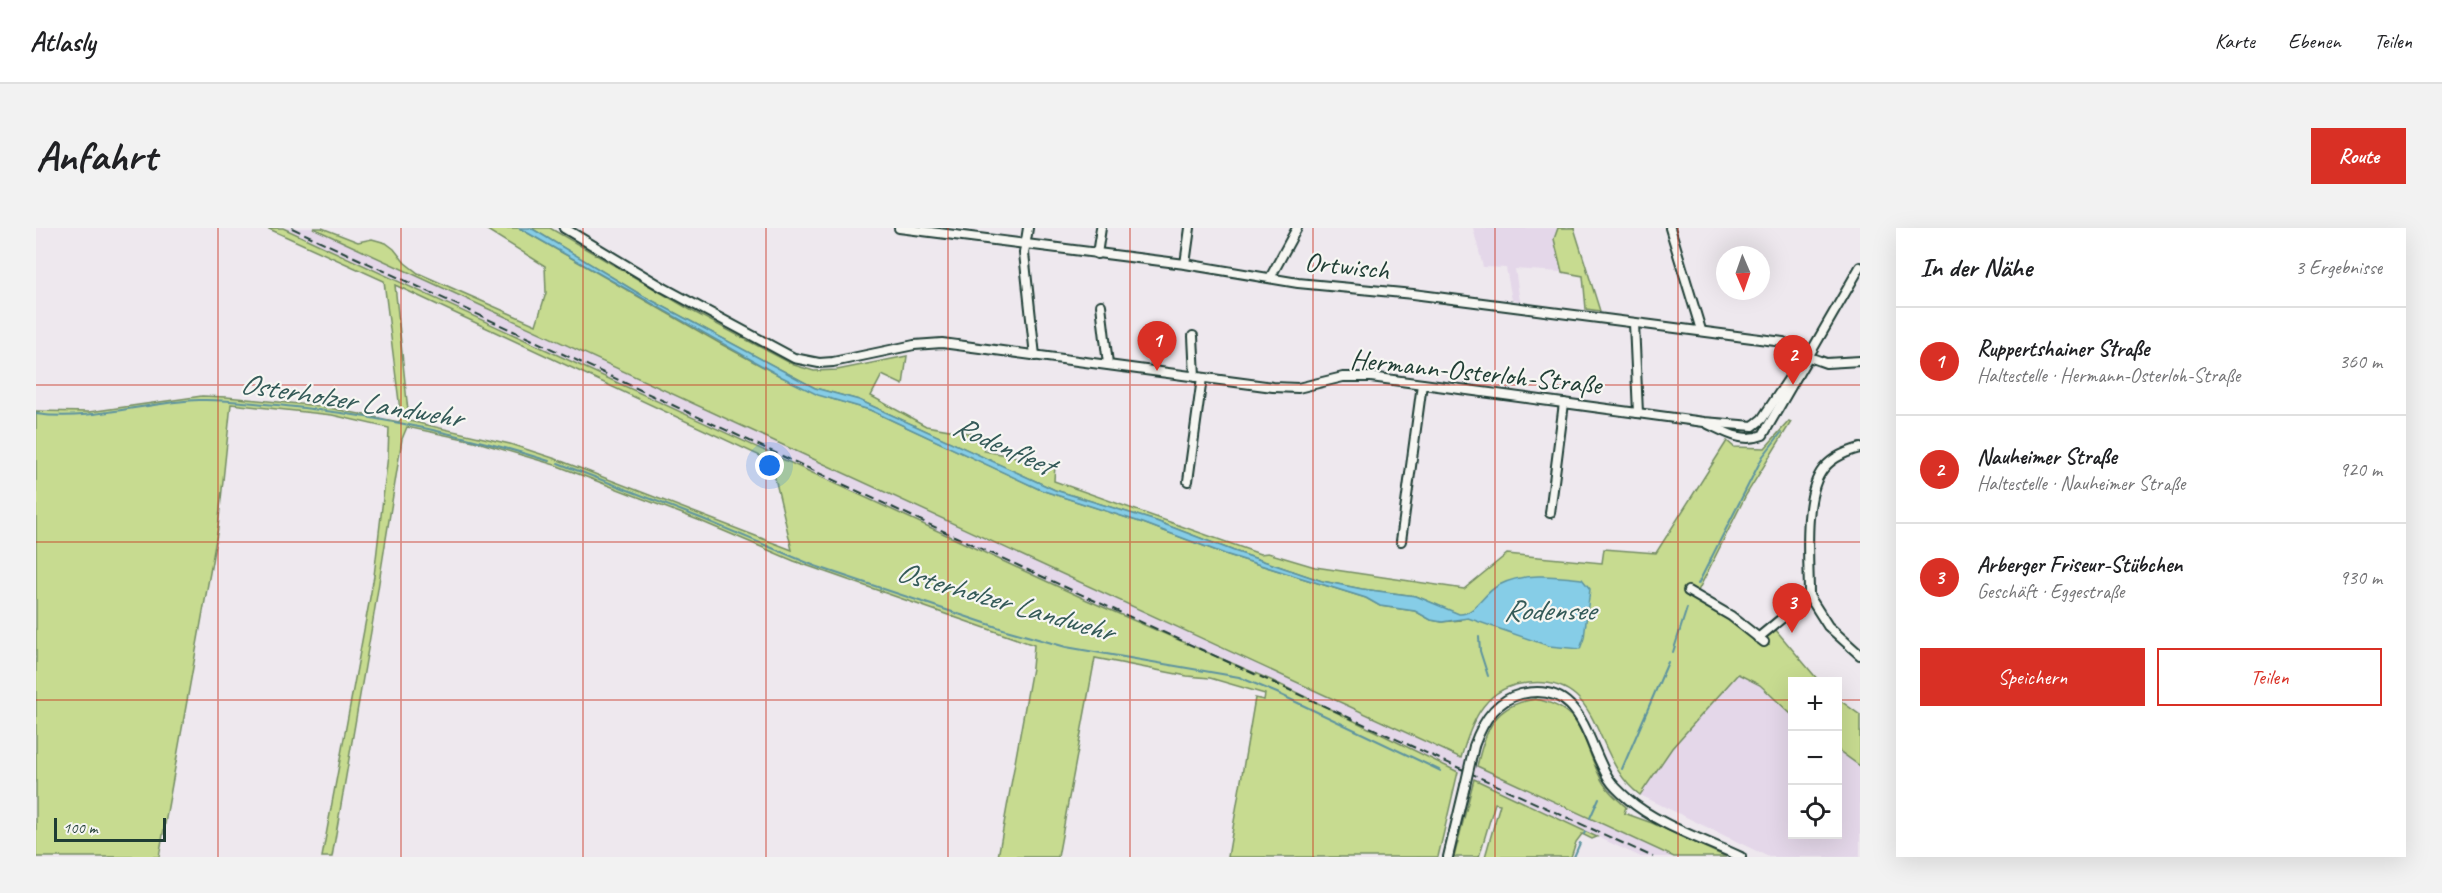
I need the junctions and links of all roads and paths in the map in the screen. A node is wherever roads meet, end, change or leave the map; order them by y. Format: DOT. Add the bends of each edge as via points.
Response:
graph roads {
  1 [pos="564,228"];
  2 [pos="899,228"];
  3 [pos="1028,228"];
  4 [pos="1101,228"];
  5 [pos="1190,228"];
  6 [pos="1297,228"];
  7 [pos="1670,228"];
  8 [pos="942,231"];
  9 [pos="1025,244"];
  10 [pos="1097,254"];
  11 [pos="1185,264"];
  12 [pos="1860,267"];
  13 [pos="1270,278"];
  14 [pos="1101,305"];
  15 [pos="1634,323"];
  16 [pos="1701,330"];
  17 [pos="1193,336"];
  18 [pos="1790,347"];
  19 [pos="1035,356"];
  20 [pos="1809,357"];
  21 [pos="1860,361"];
  22 [pos="1108,364"];
  23 [pos="1199,377"];
  24 [pos="1422,384"];
  25 [pos="1564,403"];
  26 [pos="1638,413"];
  27 [pos="1704,422"];
  28 [pos="1860,448"];
  29 [pos="1188,481"];
  30 [pos="1550,513"];
  31 [pos="1401,541"];
  32 [pos="1688,591"];
  33 [pos="1809,596"];
  34 [pos="1860,655"];
  35 [pos="1448,857"];
  36 [pos="1742,857"];
  1 -- 19 [label="street, Hermann-Osterloh-Straße" via="664,288 794,358 833,362 932,343"];
  2 -- 8 [label="street, Ortwisch"];
  3 -- 9 [label="street"];
  4 -- 10 [label="street"];
  5 -- 11 [label="street"];
  6 -- 13 [label="street"];
  7 -- 16 [label="street"];
  8 -- 9 [label="street, Ortwisch"];
  9 -- 10 [label="street, Ortwisch"];
  9 -- 19 [label="street"];
  10 -- 11 [label="street, Ortwisch"];
  11 -- 13 [label="street, Ortwisch"];
  12 -- 20 [label="street"];
  13 -- 15 [label="street, Ortwisch"];
  14 -- 22 [label="street"];
  15 -- 16 [label="street, Ortwisch"];
  15 -- 26 [label="street"];
  16 -- 18 [label="street, Ortwisch" via="1783,342"];
  17 -- 23 [label="street"];
  19 -- 22 [label="street, Hermann-Osterloh-Straße"];
  20 -- 21 [label="street" via="1826,363"];
  20 -- 27 [label="street, Hermann-Osterloh-Straße" via="1796,368 1762,419 1753,426"];
  20 -- 27 [label="street, Hermann-Osterloh-Straße" via="1763,435 1752,440 1740,438"];
  22 -- 23 [label="street, Hermann-Osterloh-Straße"];
  23 -- 24 [label="street, Hermann-Osterloh-Straße" via="1288,388 1356,376"];
  23 -- 29 [label="street"];
  24 -- 25 [label="street, Hermann-Osterloh-Straße"];
  24 -- 31 [label="street"];
  25 -- 26 [label="street, Hermann-Osterloh-Straße"];
  25 -- 30 [label="street"];
  26 -- 27 [label="street, Hermann-Osterloh-Straße"];
  28 -- 33 [label="street" via="1832,460 1817,481 1808,535"];
  32 -- 33 [label="street" via="1731,616 1761,640"];
  33 -- 34 [label="street" via="1828,626"];
  35 -- 36 [label="street, bridge" via="1474,746 1489,715 1505,701 1530,692 1559,698 1570,705 1583,720 1609,779 1629,801 1649,815"];
}
